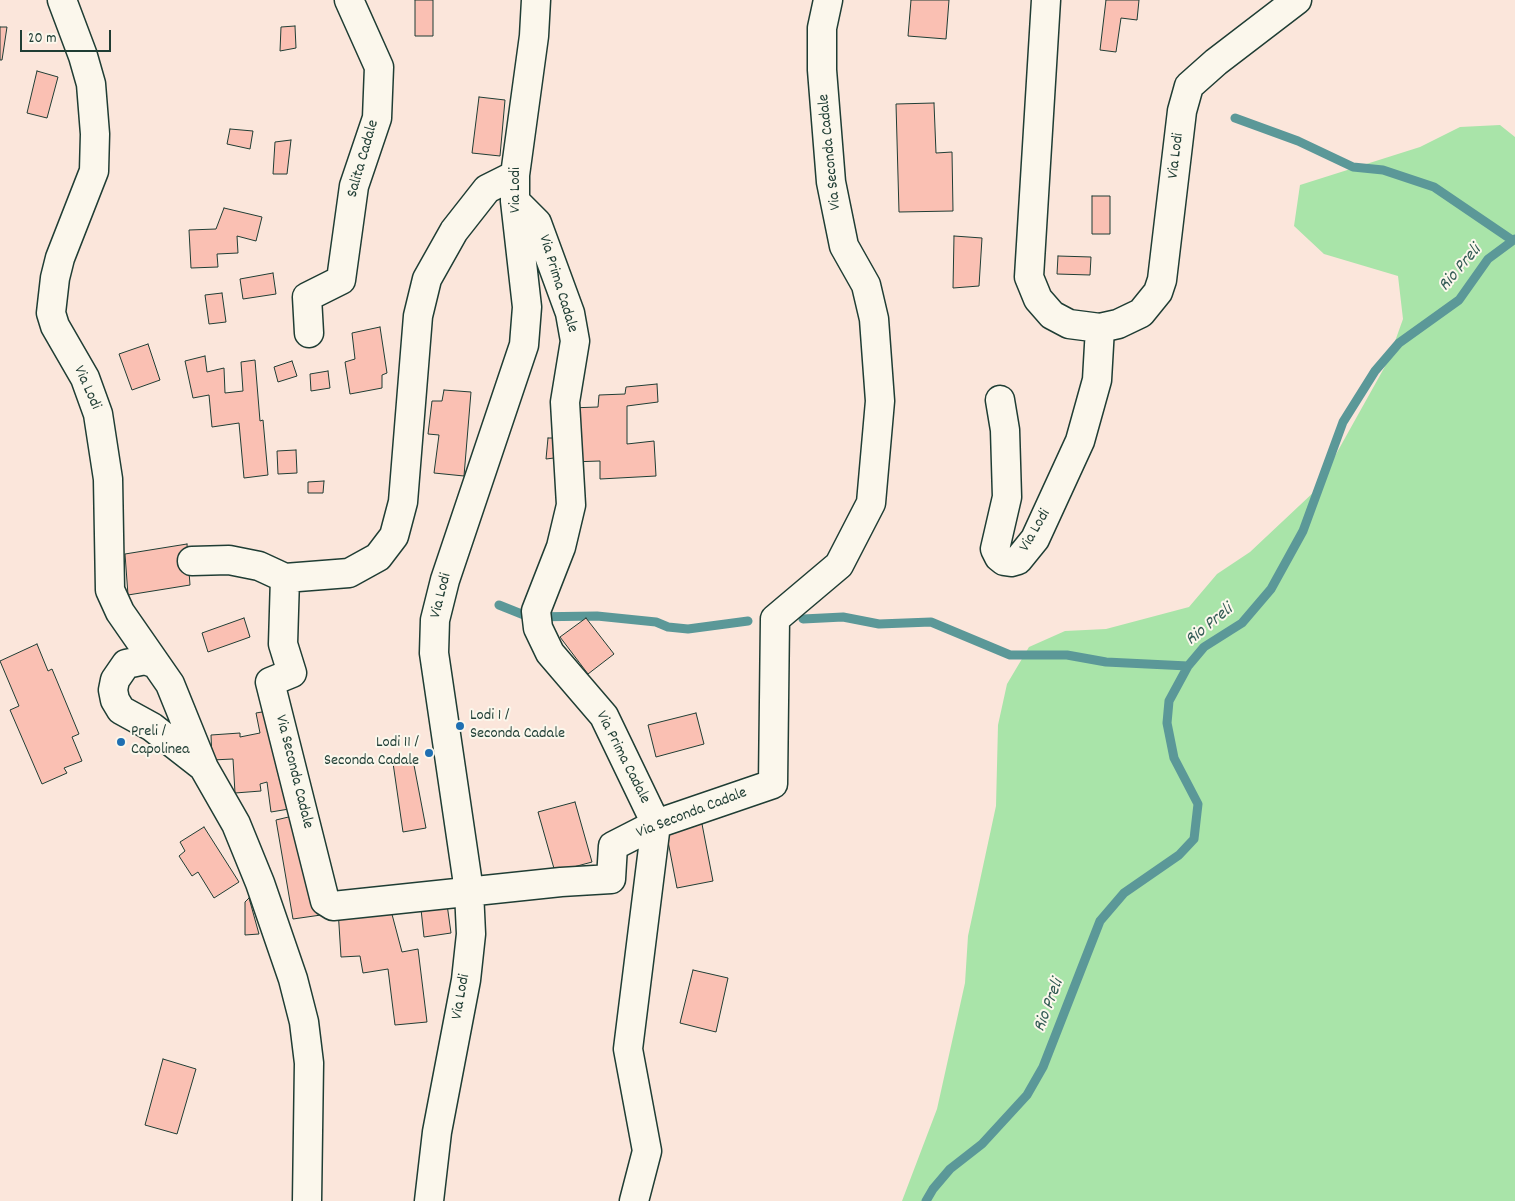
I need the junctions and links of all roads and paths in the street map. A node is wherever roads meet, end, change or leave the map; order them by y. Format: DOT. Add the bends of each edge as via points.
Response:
graph roads {
  1 [pos="62,0"];
  2 [pos="350,0"];
  3 [pos="536,0"];
  4 [pos="828,0"];
  5 [pos="1046,0"];
  6 [pos="1297,0"];
  7 [pos="515,188"];
  8 [pos="1100,328"];
  9 [pos="309,333"];
  10 [pos="1000,400"];
  11 [pos="192,561"];
  12 [pos="285,578"];
  13 [pos="156,664"];
  14 [pos="204,768"];
  15 [pos="656,824"];
  16 [pos="469,891"];
  17 [pos="307,1201"];
  18 [pos="429,1201"];
  19 [pos="634,1201"];
  1 -- 13 [label="street, Via Lodi" via="91,84 94,171 62,251 51,313 85,378 98,414 108,479 110,590 120,612"];
  2 -- 9 [label="street, Salita Cadale" via="379,67 377,118 354,186 341,280 307,297"];
  3 -- 7 [label="street, Via Lodi"];
  4 -- 15 [label="street, Via Seconda Cadale" via="822,28 822,70 831,182 844,246 866,285 874,319 880,401 871,503 839,565 775,619 773,784"];
  5 -- 8 [label="street, Via Lodi" via="1029,277 1038,299 1052,315 1069,324"];
  6 -- 8 [label="street, Via Lodi" via="1190,86 1182,111 1158,292 1141,313"];
  7 -- 12 [label="street" via="487,190 454,231 427,279 418,316 403,502 394,536 378,557 349,573"];
  7 -- 15 [label="street, Via Prima Cadale" via="537,223 570,313 575,341 564,402 571,505 561,547 536,611 538,628 550,654 604,716"];
  7 -- 16 [label="street, Via Lodi" via="527,307 524,345 445,580 436,620 434,652"];
  8 -- 10 [label="street, Via Lodi" via="1097,380 1080,441 1035,540 1018,560 1011,562 999,557 995,548 1007,497 1005,430"];
  11 -- 12 [label="street" via="229,560 258,566"];
  12 -- 16 [label="street, Via Seconda Cadale" via="282,644 292,673 270,682 324,901 333,906"];
  13 -- 14 [label="street, Via Lodi" via="170,684"];
  13 -- 14 [label="street" via="146,660 126,664 115,680 115,700 122,710 152,727"];
  14 -- 17 [label="street, Via Lodi" via="236,824 260,883 304,1022 309,1063"];
  15 -- 16 [label="street, Via Seconda Cadale" via="613,846 611,879"];
  15 -- 19 [label="street, Via Prima Cadale" via="628,1049 647,1151"];
  16 -- 18 [label="street, Via Lodi" via="471,934 466,980 437,1132"];
}
